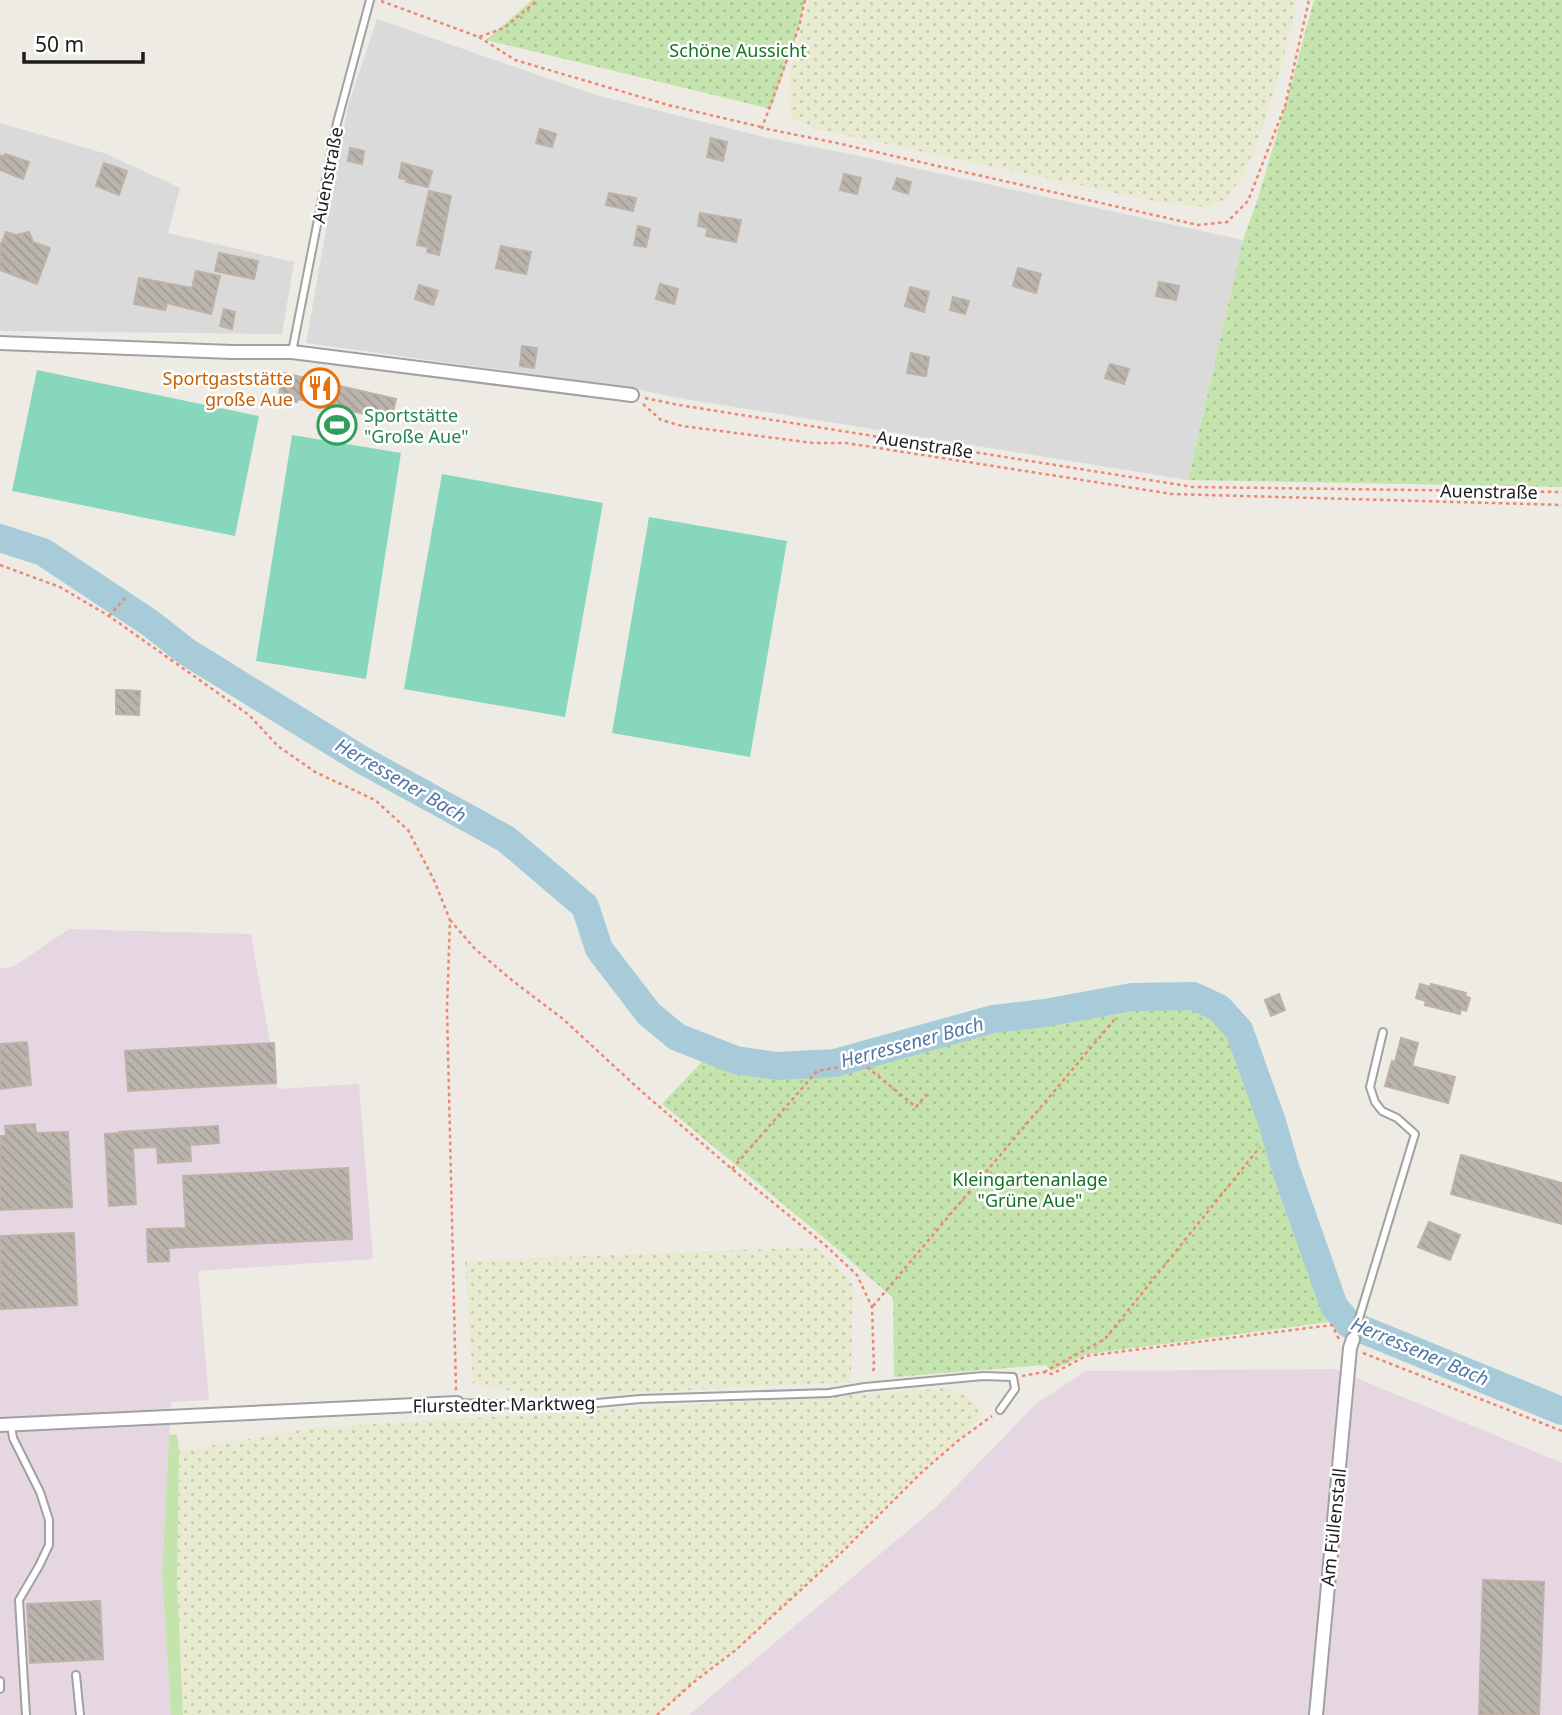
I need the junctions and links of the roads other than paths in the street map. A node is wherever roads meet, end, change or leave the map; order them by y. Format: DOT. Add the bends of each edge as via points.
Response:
graph roads {
  1 [pos="370,0"];
  2 [pos="0,342"];
  3 [pos="292,352"];
  4 [pos="632,395"];
  5 [pos="1383,1032"];
  6 [pos="1352,1344"];
  7 [pos="457,1403"];
  8 [pos="1000,1410"];
  9 [pos="6,1425"];
  10 [pos="76,1675"];
  11 [pos="0,1681"];
  12 [pos="0,1689"];
  13 [pos="26,1715"];
  14 [pos="80,1715"];
  15 [pos="1316,1715"];
  1 -- 3 [label="lane, Auenstraße" via="337,123"];
  2 -- 3 [label="street"];
  3 -- 4 [label="street"];
  5 -- 6 [label="lane" via="1370,1087 1382,1111 1415,1134"];
  6 -- 15 [label="street, Am Füllenstall"];
  7 -- 8 [label="lane, Flurstedter Marktweg" via="566,1405 829,1393 1013,1377 1015,1389"];
  7 -- 9 [label="street, Flurstedter Marktweg"];
  9 -- 13 [label="lane" via="50,1520 49,1545 19,1600"];
  10 -- 14 [label="lane"];
  11 -- 12 [label="lane"];
}
